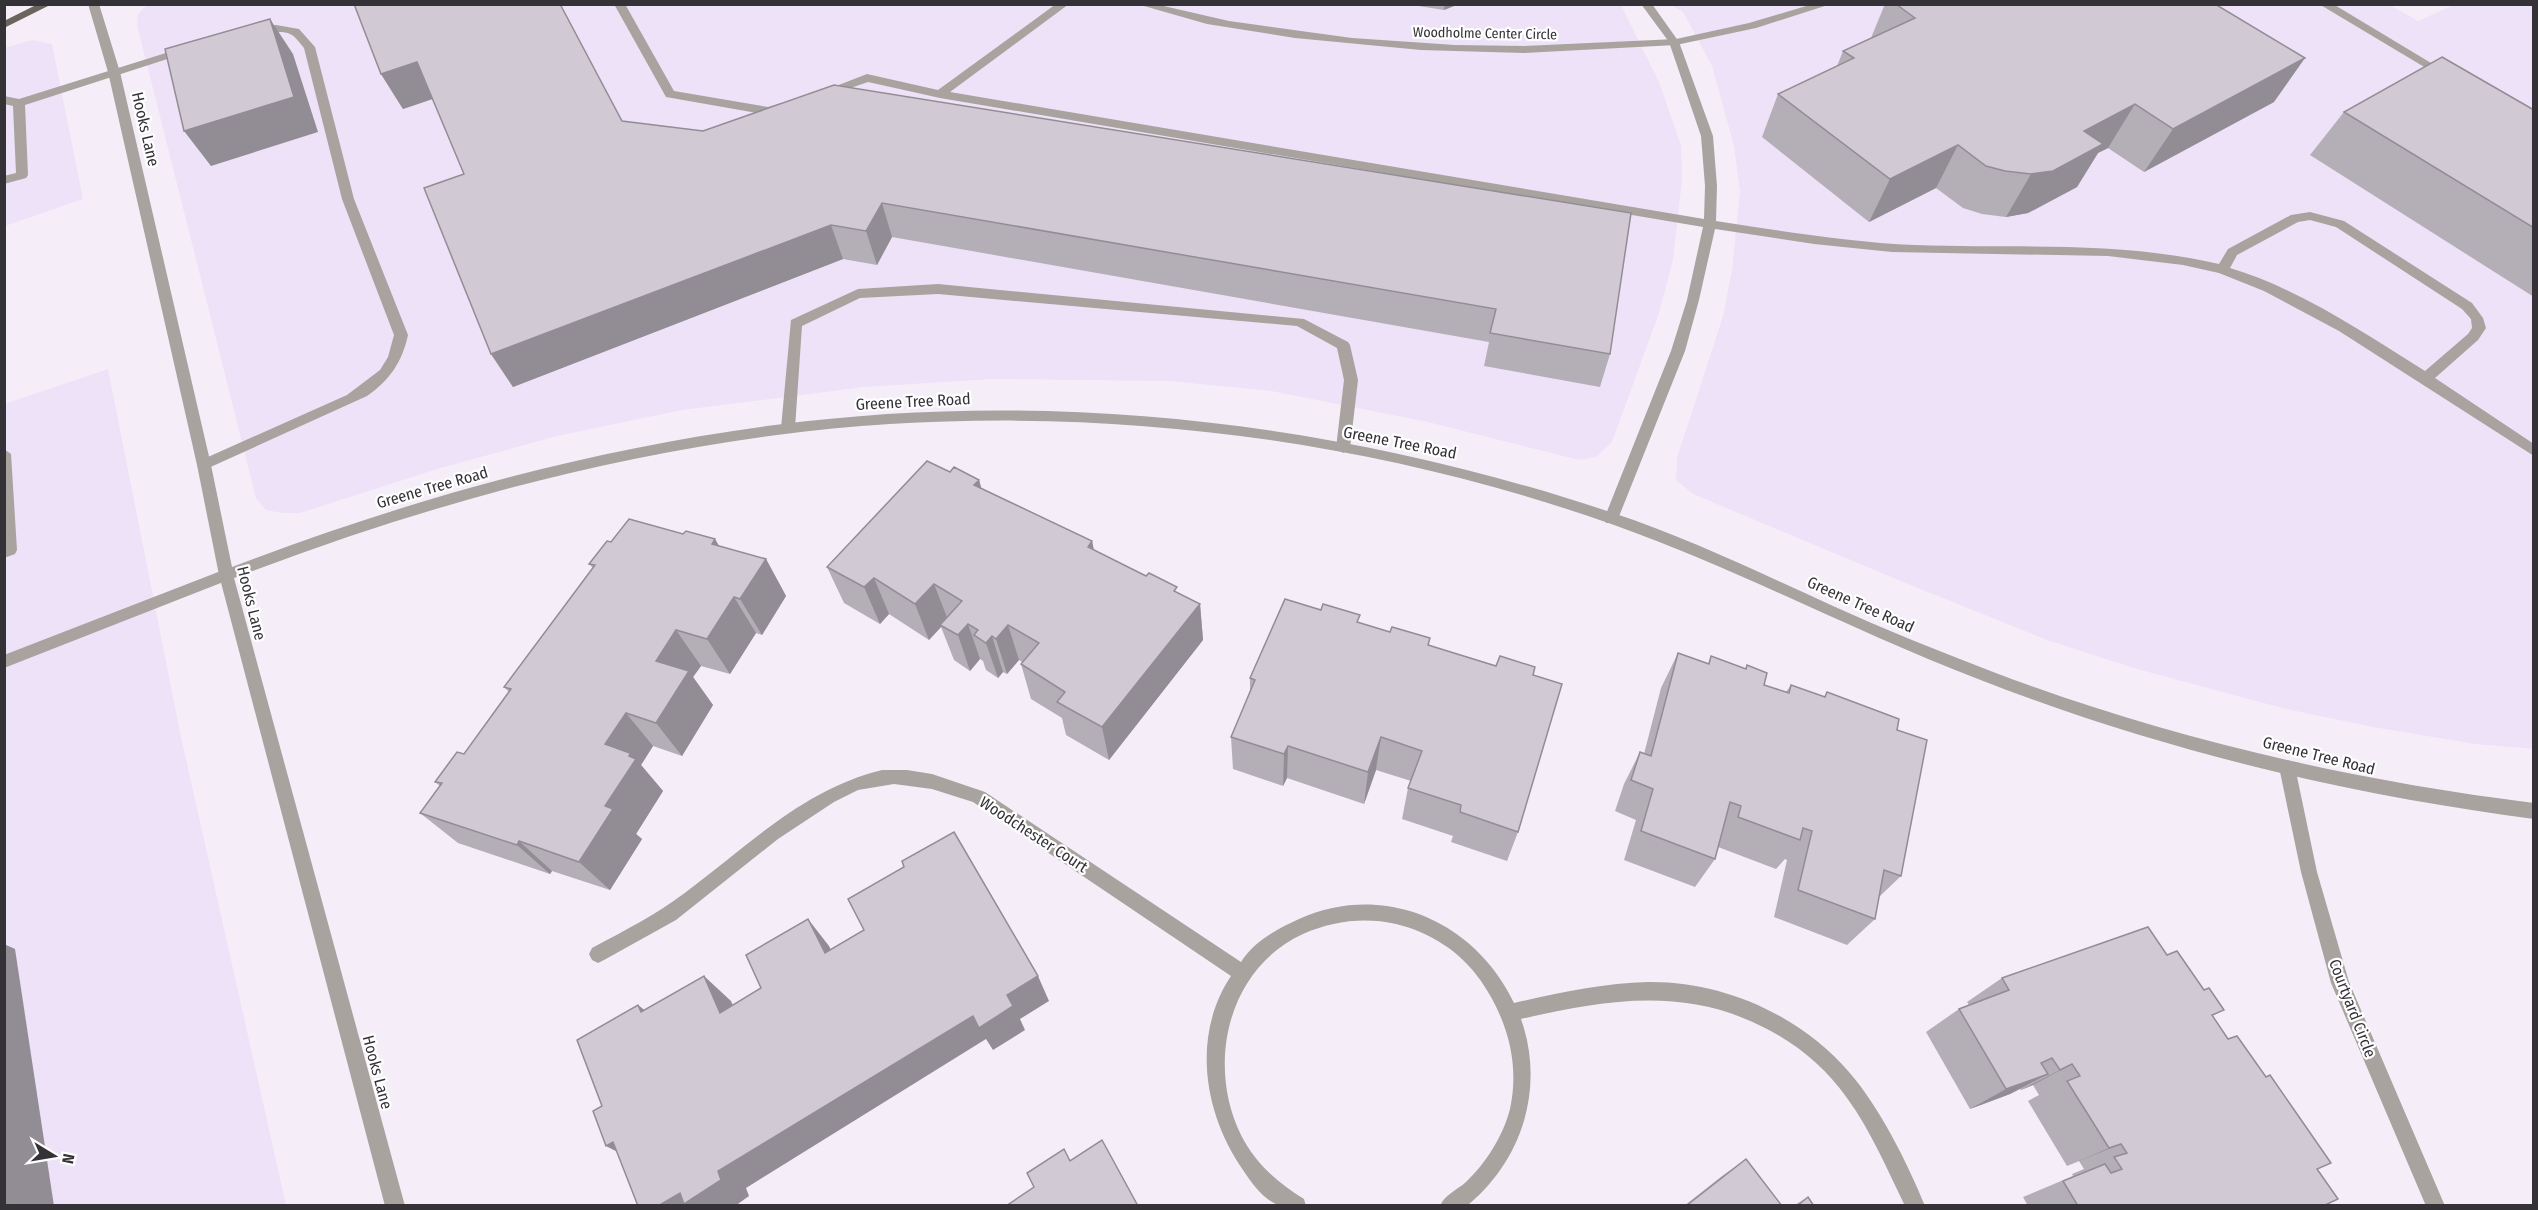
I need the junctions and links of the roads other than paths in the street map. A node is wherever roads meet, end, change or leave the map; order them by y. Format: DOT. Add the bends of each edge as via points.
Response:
graph roads {
  1 [pos="47,4"];
  2 [pos="93,4"];
  3 [pos="619,4"];
  4 [pos="1064,4"];
  5 [pos="1142,4"];
  6 [pos="1646,4"];
  7 [pos="1826,4"];
  8 [pos="2324,4"];
  9 [pos="4,24"];
  10 [pos="247,32"];
  11 [pos="1674,42"];
  12 [pos="195,47"];
  13 [pos="114,72"];
  14 [pos="2458,82"];
  15 [pos="940,94"];
  16 [pos="816,95"];
  17 [pos="4,100"];
  18 [pos="795,102"];
  19 [pos="19,103"];
  20 [pos="4,180"];
  21 [pos="1710,224"];
  22 [pos="2223,270"];
  23 [pos="2426,378"];
  24 [pos="788,428"];
  25 [pos="1343,448"];
  26 [pos="2534,451"];
  27 [pos="4,454"];
  28 [pos="204,465"];
  29 [pos="1611,519"];
  30 [pos="4,552"];
  31 [pos="226,575"];
  32 [pos="4,662"];
  33 [pos="2287,767"];
  34 [pos="2534,811"];
  35 [pos="598,954"];
  36 [pos="1242,973"];
  37 [pos="1510,1013"];
  38 [pos="395,1206"];
  39 [pos="1297,1206"];
  40 [pos="1449,1206"];
  41 [pos="1916,1206"];
  42 [pos="2436,1206"];
  1 -- 9 [label="main road"];
  2 -- 13 [label="street, Hooks Lane"];
  3 -- 18 [label="street" via="670,94 768,111"];
  4 -- 15 [label="street"];
  5 -- 11 [label="street, Woodholme Center Circle" via="1215,22 1378,45 1538,51"];
  6 -- 11 [label="street"];
  7 -- 11 [label="street, Woodholme Center Circle" via="1737,30"];
  8 -- 14 [label="street"];
  10 -- 28 [label="street" via="276,28 295,31 309,47 348,199 401,335 398,355 390,370 374,385 352,399"];
  11 -- 21 [label="street" via="1707,136"];
  12 -- 13 [label="street"];
  13 -- 19 [label="street"];
  13 -- 28 [label="street, Hooks Lane"];
  15 -- 16 [label="street" via="867,78"];
  15 -- 21 [label="street"];
  17 -- 19 [label="street"];
  19 -- 20 [label="street" via="22,175"];
  21 -- 22 [label="street" via="1915,249 2073,248 2132,252"];
  21 -- 29 [label="street" via="1678,351"];
  22 -- 23 [label="street" via="2308,308"];
  22 -- 23 [label="street" via="2232,252 2295,218 2310,216 2340,224 2467,306 2477,318 2479,328 2474,337"];
  23 -- 26 [label="street"];
  24 -- 25 [label="street, Greene Tree Road" via="925,417 1050,416 1183,425"];
  24 -- 25 [label="street" via="796,323 858,294 938,289 1299,322 1343,345 1351,380"];
  24 -- 31 [label="street, Greene Tree Road" via="566,469 448,499"];
  25 -- 29 [label="street, Greene Tree Road" via="1454,470"];
  27 -- 30 [label="street" via="10,550"];
  28 -- 31 [label="street, Hooks Lane"];
  29 -- 33 [label="street, Greene Tree Road" via="1705,554 1874,630 2025,691"];
  31 -- 32 [label="street, Greene Tree Road"];
  31 -- 38 [label="street, Hooks Lane"];
  33 -- 34 [label="street, Greene Tree Road" via="2383,789"];
  33 -- 42 [label="street, Courtyard Circle" via="2309,872 2340,983"];
  35 -- 36 [label="street, Woodchester Court" via="669,915 808,808 850,786 882,777 944,784 980,797"];
  36 -- 37 [label="street" via="1270,944 1303,924 1333,914 1375,912 1404,917 1432,928 1461,946 1478,963"];
  36 -- 39 [label="street" via="1217,1029 1216,1091 1223,1120 1242,1155 1258,1177"];
  37 -- 40 [label="street" via="1523,1068 1519,1110 1497,1161 1479,1183"];
  37 -- 41 [label="street" via="1587,995 1650,990 1714,996 1757,1011 1798,1036 1825,1059 1860,1100"];
}
